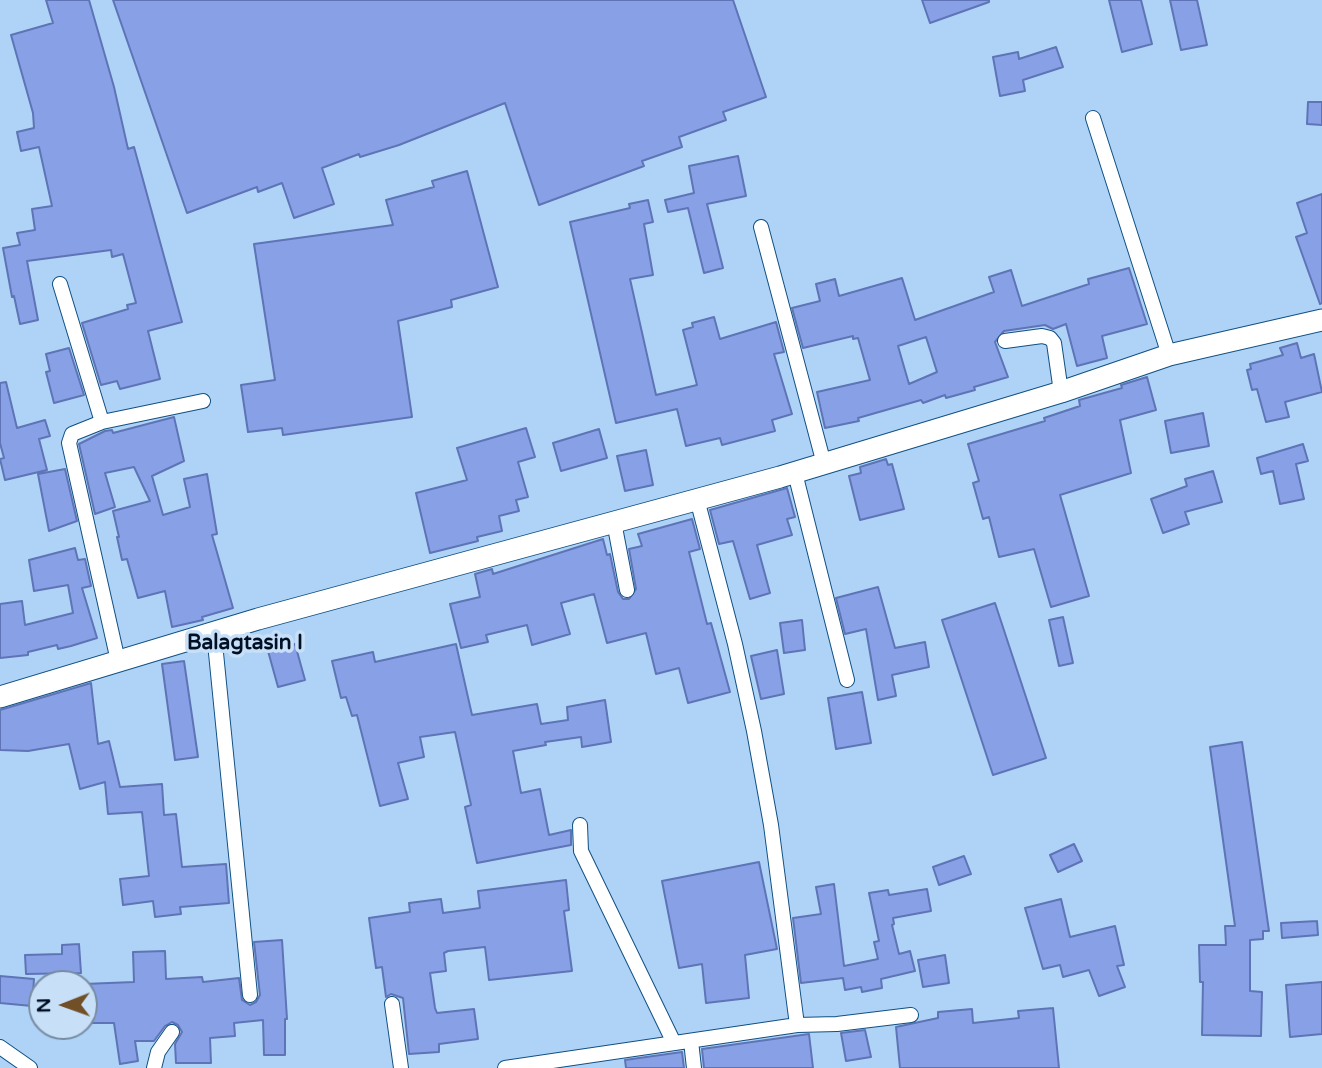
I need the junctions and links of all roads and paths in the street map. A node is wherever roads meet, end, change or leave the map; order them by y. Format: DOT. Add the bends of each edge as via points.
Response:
graph roads {
  1 [pos="1093,118"];
  2 [pos="761,227"];
  3 [pos="60,284"];
  4 [pos="1322,320"];
  5 [pos="1005,341"];
  6 [pos="1169,355"];
  7 [pos="1061,392"];
  8 [pos="203,401"];
  9 [pos="102,422"];
  10 [pos="824,464"];
  11 [pos="795,473"];
  12 [pos="697,499"];
  13 [pos="614,522"];
  14 [pos="627,590"];
  15 [pos="214,634"];
  16 [pos="118,661"];
  17 [pos="847,680"];
  18 [pos="0,696"];
  19 [pos="580,825"];
  20 [pos="250,995"];
  21 [pos="392,1004"];
  22 [pos="911,1015"];
  23 [pos="797,1025"];
  24 [pos="172,1032"];
  25 [pos="691,1041"];
  26 [pos="674,1043"];
  27 [pos="0,1047"];
  28 [pos="589,1062"];
  29 [pos="30,1068"];
  30 [pos="154,1068"];
  31 [pos="401,1068"];
  32 [pos="505,1068"];
  33 [pos="694,1068"];
  1 -- 6 [label="street"];
  2 -- 10 [label="street"];
  3 -- 9 [label="street"];
  4 -- 6 [label="street"];
  5 -- 7 [label="street" via="1042,335 1054,342"];
  6 -- 7 [label="street"];
  7 -- 10 [label="street"];
  8 -- 9 [label="street"];
  9 -- 16 [label="street" via="72,434 69,443"];
  10 -- 11 [label="street"];
  11 -- 12 [label="street"];
  11 -- 17 [label="street"];
  12 -- 13 [label="street"];
  12 -- 23 [label="street" via="754,731"];
  13 -- 14 [label="street"];
  13 -- 15 [label="street"];
  15 -- 16 [label="street"];
  15 -- 20 [label="street"];
  16 -- 18 [label="street"];
  19 -- 26 [label="street" via="580,851"];
  21 -- 31 [label="street"];
  22 -- 23 [label="street"];
  23 -- 25 [label="street"];
  24 -- 30 [label="street"];
  25 -- 26 [label="street"];
  25 -- 33 [label="street"];
  26 -- 28 [label="street"];
  27 -- 29 [label="street"];
  28 -- 32 [label="street"];
}
